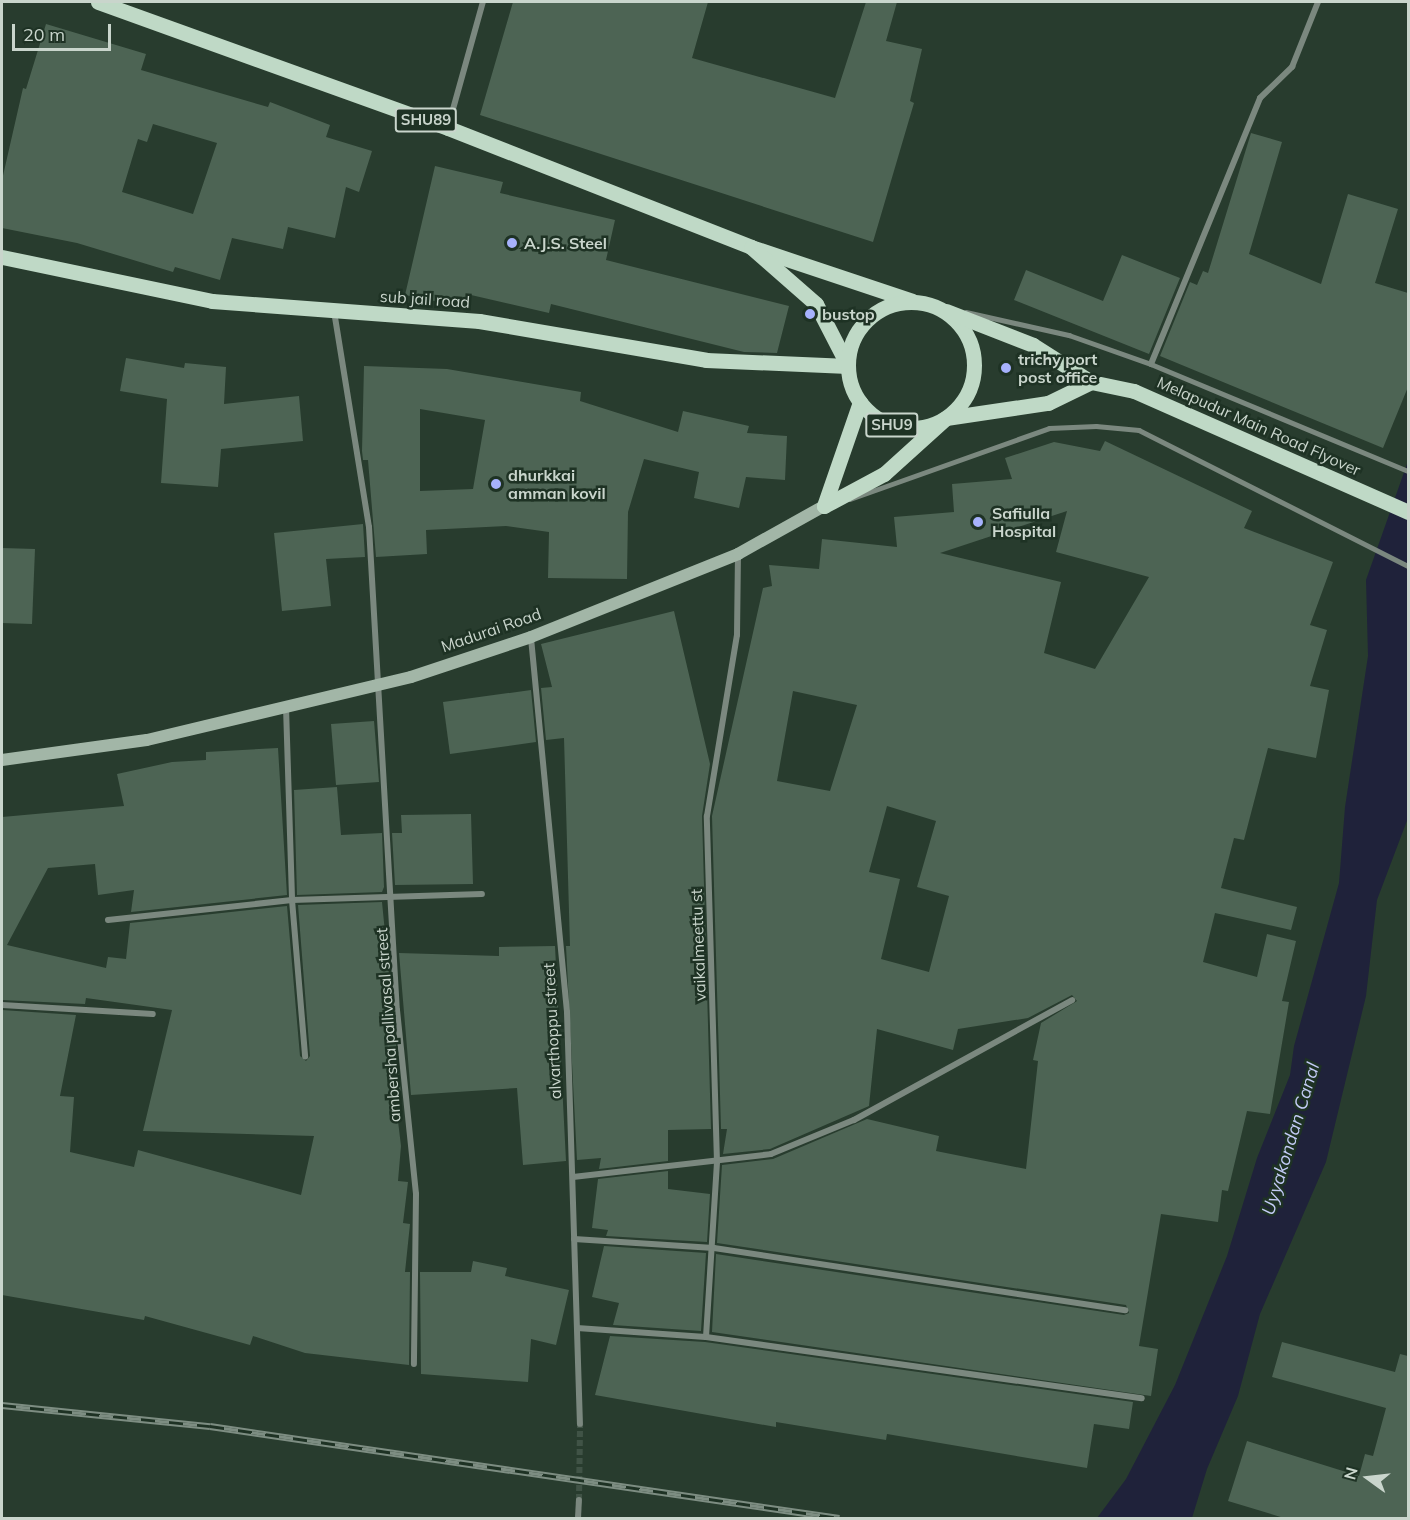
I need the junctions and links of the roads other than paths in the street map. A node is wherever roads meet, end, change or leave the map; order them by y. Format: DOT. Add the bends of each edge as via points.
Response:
graph roads {
  1 [pos="98,2"];
  2 [pos="483,2"];
  3 [pos="1318,2"];
  4 [pos="448,128"];
  5 [pos="751,247"];
  6 [pos="2,257"];
  7 [pos="912,301"];
  8 [pos="334,311"];
  9 [pos="946,312"];
  10 [pos="1151,364"];
  11 [pos="848,366"];
  12 [pos="1091,382"];
  13 [pos="860,402"];
  14 [pos="946,418"];
  15 [pos="1408,471"];
  16 [pos="824,506"];
  17 [pos="1408,512"];
  18 [pos="738,554"];
  19 [pos="1408,566"];
  20 [pos="531,637"];
  21 [pos="377,685"];
  22 [pos="286,706"];
  23 [pos="2,760"];
  24 [pos="482,894"];
  25 [pos="392,899"];
  26 [pos="292,900"];
  27 [pos="108,920"];
  28 [pos="1072,1000"];
  29 [pos="2,1005"];
  30 [pos="153,1014"];
  31 [pos="305,1056"];
  32 [pos="717,1162"];
  33 [pos="573,1177"];
  34 [pos="574,1239"];
  35 [pos="714,1248"];
  36 [pos="1125,1310"];
  37 [pos="577,1328"];
  38 [pos="706,1337"];
  39 [pos="414,1364"];
  40 [pos="1142,1398"];
  41 [pos="580,1424"];
  42 [pos="579,1500"];
  43 [pos="578,1518"];
  1 -- 4 [label="main road, SHU89"];
  2 -- 4 [label="street"];
  3 -- 10 [label="street" via="1293,67 1260,98"];
  4 -- 5 [label="main road, SHU89"];
  5 -- 7 [label="main road, SHU89"];
  5 -- 11 [label="main road, SHU89" via="816,304"];
  6 -- 8 [label="main road, sub jail road" via="213,301"];
  7 -- 9 [label="main road"];
  7 -- 11 [label="main road" via="892,304 874,313 860,327"];
  8 -- 11 [label="main road, sub jail road" via="479,321 706,360"];
  8 -- 21 [label="street, ambersha pallivasal street" via="369,527"];
  9 -- 10 [label="lane" via="982,313 1069,335"];
  9 -- 12 [label="main road" via="1033,345"];
  9 -- 14 [label="main road, SHU9" via="961,326 971,344 974,365 971,386 961,404"];
  10 -- 15 [label="lane"];
  11 -- 13 [label="main road, SHU9" via="851,385"];
  12 -- 14 [label="main road, SHU9" via="1048,403"];
  12 -- 17 [label="main road, Melapudur Main Road Flyover" via="1134,391"];
  13 -- 14 [label="main road, SHU9" via="890,425 928,426"];
  13 -- 16 [label="main road"];
  14 -- 16 [label="main road, Madurai Road / SHU9" via="884,474"];
  16 -- 18 [label="main road, Madurai Road / SHU9"];
  16 -- 19 [label="lane" via="885,490 1017,436 1049,428 1096,426 1139,430"];
  18 -- 20 [label="main road, Madurai Road / SHU9"];
  18 -- 32 [label="street, vaikalmeettu st" via="737,635 706,816"];
  20 -- 21 [label="main road, Madurai Road / SHU9"];
  20 -- 33 [label="street, alvarthoppu street" via="567,1012"];
  21 -- 22 [label="main road, Madurai Road / SHU9"];
  21 -- 25 [label="street, ambersha pallivasal street"];
  22 -- 23 [label="main road, Madurai Road / SHU9" via="147,740"];
  22 -- 26 [label="street"];
  24 -- 25 [label="street"];
  25 -- 26 [label="street"];
  25 -- 39 [label="street, ambersha pallivasal street" via="397,1010 416,1194"];
  26 -- 27 [label="street"];
  26 -- 31 [label="street"];
  28 -- 32 [label="street" via="854,1120 771,1154"];
  29 -- 30 [label="street"];
  32 -- 33 [label="street"];
  32 -- 35 [label="street, vaikalmeettu st"];
  33 -- 34 [label="street, alvarthoppu street"];
  34 -- 35 [label="street"];
  34 -- 37 [label="street, alvarthoppu street"];
  35 -- 36 [label="street"];
  35 -- 38 [label="street, vaikalmeettu st"];
  37 -- 38 [label="street"];
  37 -- 41 [label="street, alvarthoppu street"];
  38 -- 40 [label="street"];
  42 -- 43 [label="street"];
}
